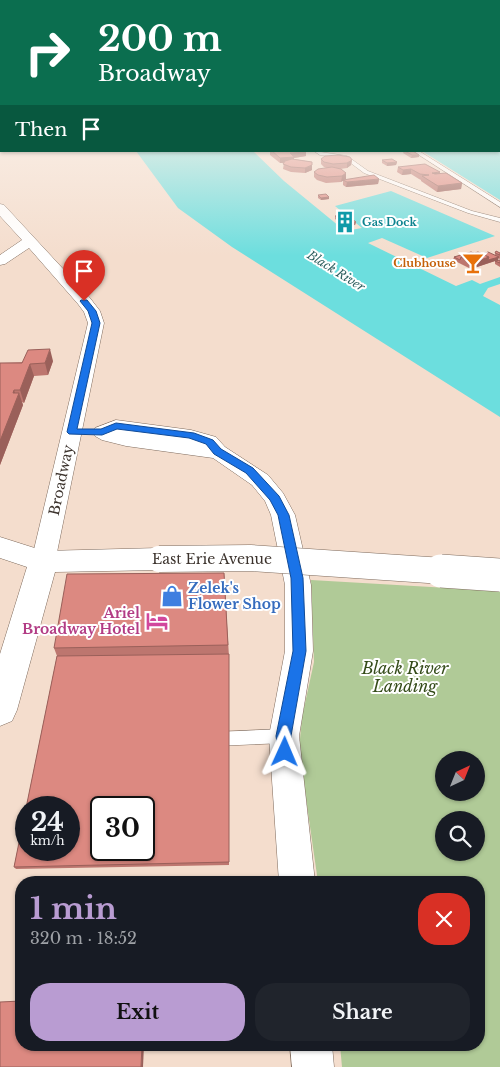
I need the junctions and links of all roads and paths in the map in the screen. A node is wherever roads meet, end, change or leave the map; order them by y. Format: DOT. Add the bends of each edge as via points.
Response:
graph roads {
  1 [pos="343,157"];
  2 [pos="425,157"];
  3 [pos="500,205"];
  4 [pos="0,208"];
  5 [pos="500,220"];
  6 [pos="30,240"];
  7 [pos="0,261"];
  8 [pos="72,432"];
  9 [pos="102,432"];
  10 [pos="218,452"];
  11 [pos="0,547"];
  12 [pos="43,562"];
  13 [pos="500,575"];
  14 [pos="0,710"];
  15 [pos="284,736"];
  16 [pos="202,740"];
  17 [pos="296,876"];
  18 [pos="312,1051"];
  19 [pos="313,1067"];
  1 -- 5 [label="lane" via="366,172 470,212"];
  2 -- 3 [label="lane"];
  4 -- 6 [label="street, Broadway"];
  6 -- 7 [label="street"];
  6 -- 8 [label="street, Broadway" via="92,311 96,323"];
  8 -- 9 [label="street"];
  8 -- 12 [label="street, Broadway"];
  9 -- 10 [label="street" via="116,426 191,436 209,442"];
  10 -- 15 [label="street" via="266,486 287,525 298,585 300,651"];
  11 -- 12 [label="main road"];
  12 -- 13 [label="main road, East Erie Avenue, bridge" via="250,558"];
  12 -- 14 [label="main road, Broadway"];
  15 -- 16 [label="lane"];
  15 -- 17 [label="street"];
  18 -- 19 [label="street"];
}
